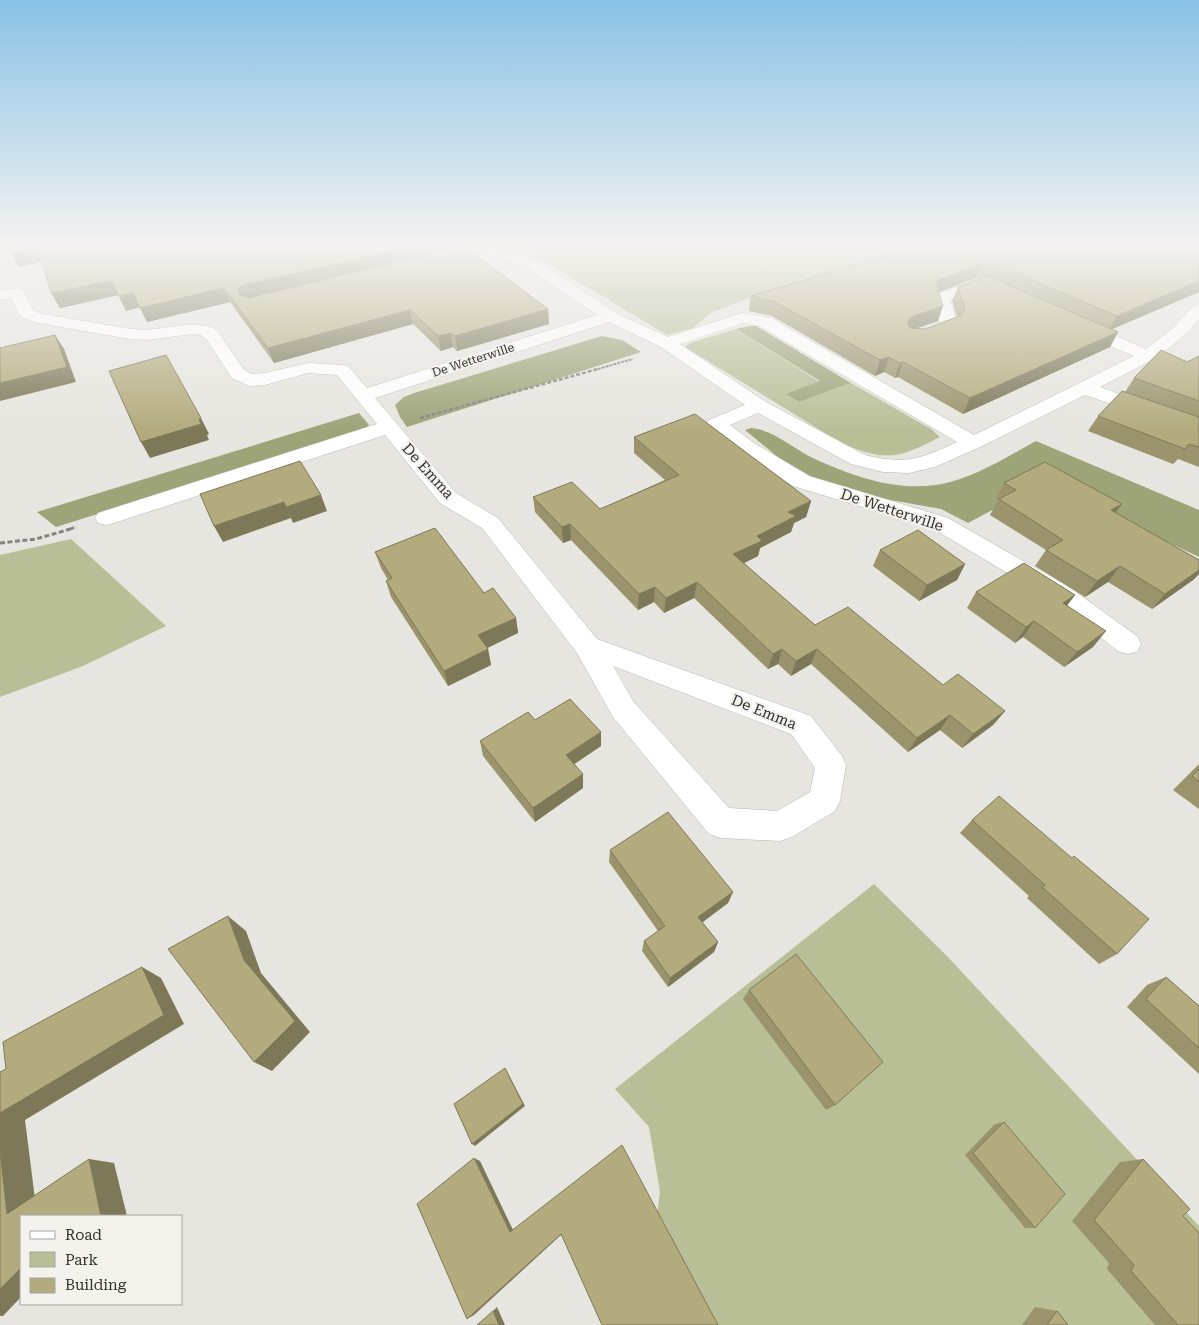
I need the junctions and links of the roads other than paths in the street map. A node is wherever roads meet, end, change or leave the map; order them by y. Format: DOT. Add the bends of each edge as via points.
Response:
graph roads {
  1 [pos="23,307"];
  2 [pos="596,307"];
  3 [pos="944,307"];
  4 [pos="1199,309"];
  5 [pos="610,316"];
  6 [pos="1064,320"];
  7 [pos="913,338"];
  8 [pos="671,345"];
  9 [pos="1148,356"];
  10 [pos="1084,388"];
  11 [pos="364,395"];
  12 [pos="759,406"];
  13 [pos="389,427"];
  14 [pos="1199,429"];
  15 [pos="973,443"];
  16 [pos="106,518"];
  17 [pos="1128,644"];
  18 [pos="587,646"];
  1 -- 11 [label="street, De Emma" via="26,313 38,318 131,334 192,329 206,331 238,374 249,380 308,368 342,370"];
  2 -- 5 [label="street"];
  3 -- 7 [label="street" via="949,324"];
  4 -- 9 [label="street" via="1179,332"];
  5 -- 8 [label="street"];
  5 -- 11 [label="street, De Wetterwille"];
  6 -- 9 [label="street"];
  8 -- 12 [label="street"];
  8 -- 15 [label="street" via="742,318 765,322"];
  9 -- 10 [label="street"];
  10 -- 14 [label="street"];
  10 -- 15 [label="street"];
  11 -- 13 [label="street, De Emma"];
  12 -- 15 [label="street" via="858,460 882,466 909,468"];
  12 -- 17 [label="street, De Wetterwille" via="716,424 801,481 940,523 1060,593"];
  13 -- 16 [label="street"];
  13 -- 18 [label="street, De Emma" via="448,498 490,523"];
  18 -- 18 [label="street, De Emma" via="623,709 721,823 780,826 824,802 830,765 801,725"];
}
